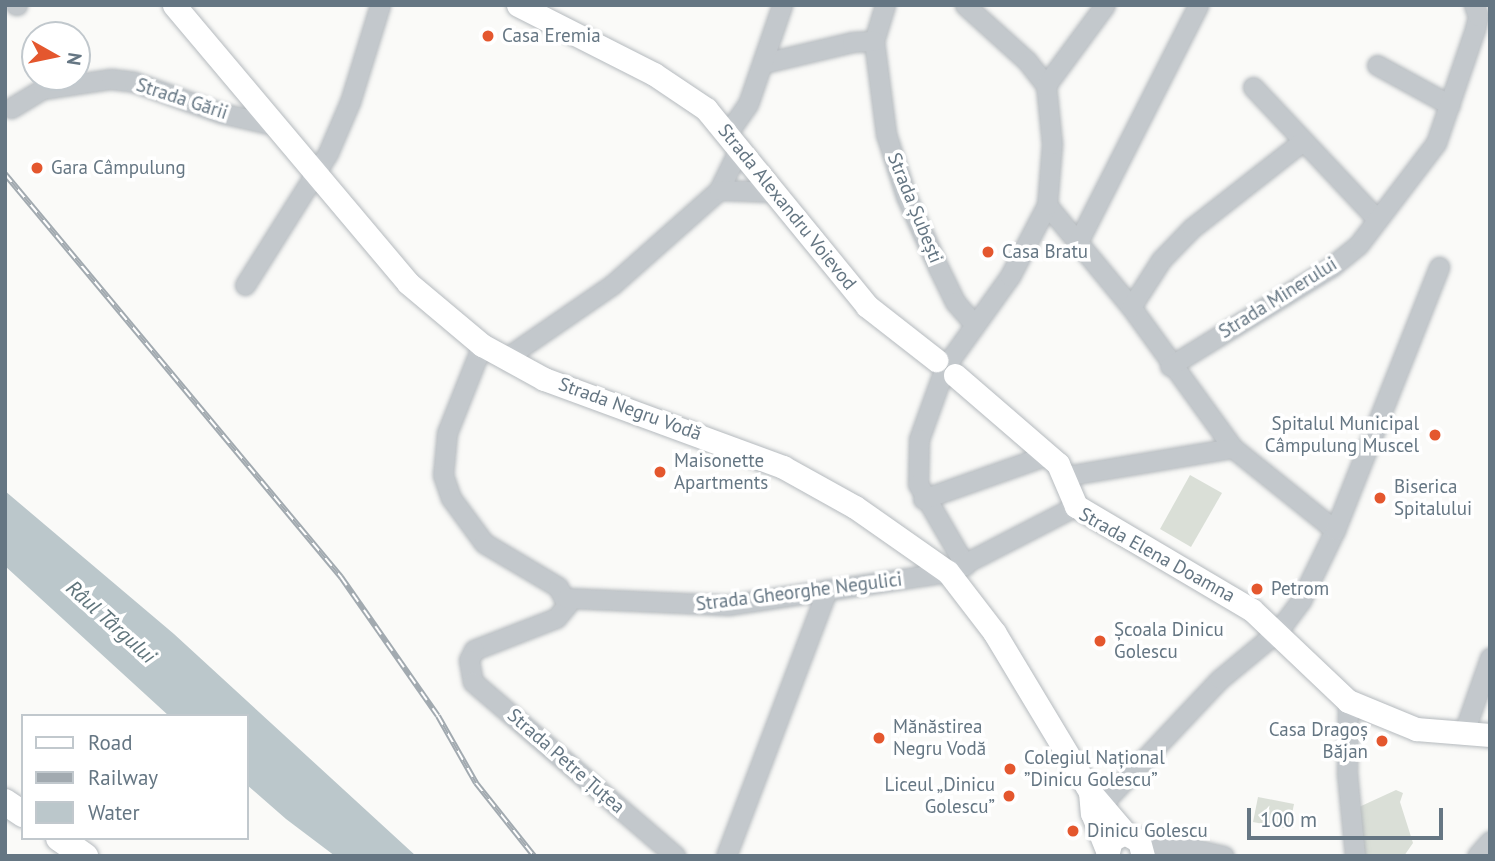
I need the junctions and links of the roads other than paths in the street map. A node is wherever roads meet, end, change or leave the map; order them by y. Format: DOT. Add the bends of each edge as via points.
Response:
graph roads {
  1 [pos="174,5"];
  2 [pos="380,5"];
  3 [pos="518,5"];
  4 [pos="782,5"];
  5 [pos="885,5"];
  6 [pos="965,5"];
  7 [pos="1105,5"];
  8 [pos="1198,5"];
  9 [pos="1474,5"];
  10 [pos="874,41"];
  11 [pos="764,63"];
  12 [pos="1377,65"];
  13 [pos="1045,85"];
  14 [pos="1254,87"];
  15 [pos="1450,105"];
  16 [pos="12,107"];
  17 [pos="274,125"];
  18 [pos="734,139"];
  19 [pos="1303,141"];
  20 [pos="316,176"];
  21 [pos="719,190"];
  22 [pos="774,192"];
  23 [pos="1047,205"];
  24 [pos="1377,219"];
  25 [pos="1079,242"];
  26 [pos="1439,268"];
  27 [pos="245,285"];
  28 [pos="1131,307"];
  29 [pos="975,325"];
  30 [pos="482,345"];
  31 [pos="508,362"];
  32 [pos="1170,366"];
  33 [pos="946,368"];
  34 [pos="1233,448"];
  35 [pos="1047,455"];
  36 [pos="1065,476"];
  37 [pos="923,499"];
  38 [pos="1076,506"];
  39 [pos="1335,530"];
  40 [pos="956,569"];
  41 [pos="827,590"];
  42 [pos="567,602"];
  43 [pos="1278,631"];
  44 [pos="1490,658"];
  45 [pos="1348,701"];
  46 [pos="1463,735"];
  47 [pos="1490,735"];
  48 [pos="1096,797"];
  49 [pos="5,802"];
  50 [pos="21,813"];
  51 [pos="62,840"];
  52 [pos="1490,841"];
  53 [pos="1137,845"];
  54 [pos="1107,853"];
  55 [pos="85,856"];
  56 [pos="675,856"];
  57 [pos="726,856"];
  58 [pos="1224,856"];
  59 [pos="1355,856"];
  60 [pos="1477,856"];
  1 -- 17 [label="main road, Strada Negru Vodă"];
  2 -- 20 [label="street" via="350,102"];
  3 -- 18 [label="main road, Strada Alexandru Voievod" via="654,74 706,109"];
  4 -- 11 [label="street"];
  5 -- 10 [label="street, Strada Șubești"];
  6 -- 13 [label="street" via="1027,61"];
  7 -- 13 [label="street"];
  8 -- 25 [label="street"];
  9 -- 15 [label="street, Strada Minerului" via="1478,16 1475,29"];
  10 -- 11 [label="street"];
  10 -- 29 [label="street, Strada Șubești" via="886,134 906,197 955,302"];
  11 -- 18 [label="street"];
  12 -- 15 [label="street"];
  13 -- 23 [label="street" via="1052,155"];
  14 -- 19 [label="street"];
  15 -- 24 [label="street, Strada Minerului" via="1436,143"];
  16 -- 17 [label="street, Strada Gării" via="43,89 111,79"];
  17 -- 20 [label="main road, Strada Negru Vodă"];
  18 -- 21 [label="street"];
  18 -- 22 [label="main road, Strada Alexandru Voievod"];
  19 -- 24 [label="street"];
  19 -- 28 [label="street" via="1192,228 1161,260"];
  20 -- 27 [label="street"];
  20 -- 30 [label="main road, Strada Negru Vodă" via="408,282"];
  21 -- 22 [label="street"];
  21 -- 31 [label="street" via="612,285 513,353"];
  22 -- 33 [label="main road, Strada Alexandru Voievod" via="867,306"];
  23 -- 25 [label="street"];
  23 -- 29 [label="street" via="1010,276"];
  24 -- 32 [label="street, Strada Minerului" via="1359,244 1331,267"];
  25 -- 28 [label="street"];
  26 -- 39 [label="street"];
  28 -- 32 [label="street"];
  29 -- 33 [label="street"];
  30 -- 31 [label="main road, Strada Negru Vodă"];
  30 -- 42 [label="street" via="447,433 443,475 452,498 484,543 547,580"];
  31 -- 40 [label="main road, Strada Negru Vodă" via="783,467"];
  32 -- 34 [label="street"];
  33 -- 35 [label="main road, Strada Alexandru Voievod"];
  33 -- 37 [label="street" via="919,439 916,464"];
  34 -- 36 [label="street"];
  34 -- 39 [label="street"];
  35 -- 36 [label="main road, Strada Alexandru Voievod"];
  35 -- 37 [label="street"];
  36 -- 38 [label="main road, Strada Alexandru Voievod"];
  37 -- 40 [label="street"];
  38 -- 40 [label="street, Strada Elena Doamna"];
  38 -- 43 [label="main road, Strada Elena Doamna" via="1230,595"];
  39 -- 43 [label="street" via="1301,600"];
  40 -- 41 [label="street, Strada Gheorghe Negulici"];
  40 -- 48 [label="main road, Strada Negru Vodă"];
  41 -- 42 [label="street, Strada Gheorghe Negulici" via="727,605"];
  41 -- 57 [label="street"];
  42 -- 56 [label="street, Strada Petre Țuțea" via="556,618 483,643 469,660 473,682"];
  43 -- 45 [label="main road, Strada Elena Doamna"];
  43 -- 48 [label="street" via="1220,679"];
  44 -- 46 [label="street"];
  45 -- 46 [label="main road, Strada Elena Doamna" via="1404,726"];
  45 -- 59 [label="street" via="1347,773"];
  46 -- 47 [label="main road, Strada Elena Doamna"];
  48 -- 53 [label="main road, Strada Negru Vodă"];
  48 -- 54 [label="main road, Strada Negru Vodă" via="1092,813"];
  49 -- 50 [label="highway"];
  51 -- 55 [label="highway"];
  52 -- 60 [label="street"];
  53 -- 54 [label="main road" via="1111,840"];
  53 -- 58 [label="street" via="1175,845"];
}
